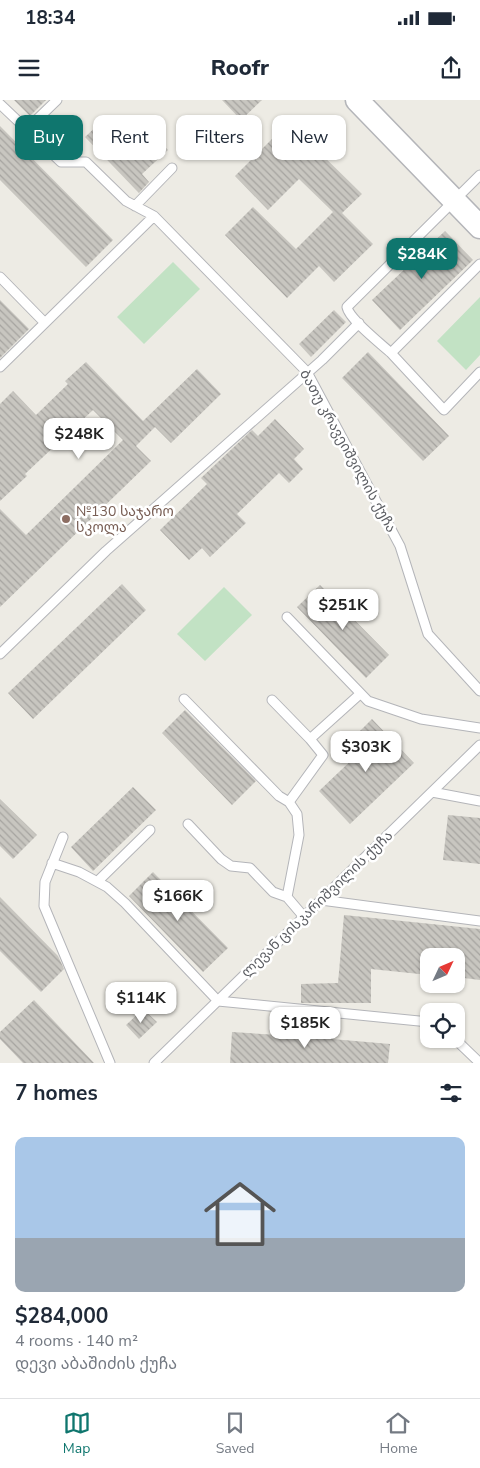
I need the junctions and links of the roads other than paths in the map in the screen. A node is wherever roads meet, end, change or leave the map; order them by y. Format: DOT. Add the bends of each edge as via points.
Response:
graph roads {
  1 [pos="57,100"];
  2 [pos="357,100"];
  3 [pos="0,104"];
  4 [pos="41,115"];
  5 [pos="15,118"];
  6 [pos="59,160"];
  7 [pos="172,168"];
  8 [pos="480,174"];
  9 [pos="454,200"];
  10 [pos="135,206"];
  11 [pos="154,216"];
  12 [pos="480,226"];
  13 [pos="480,264"];
  14 [pos="0,277"];
  15 [pos="45,323"];
  16 [pos="360,323"];
  17 [pos="391,353"];
  18 [pos="0,367"];
  19 [pos="307,372"];
  20 [pos="480,372"];
  21 [pos="287,617"];
  22 [pos="0,654"];
  23 [pos="480,691"];
  24 [pos="360,694"];
  25 [pos="184,699"];
  26 [pos="272,700"];
  27 [pos="480,728"];
  28 [pos="310,739"];
  29 [pos="480,745"];
  30 [pos="432,792"];
  31 [pos="480,801"];
  32 [pos="289,802"];
  33 [pos="188,824"];
  34 [pos="150,830"];
  35 [pos="63,837"];
  36 [pos="52,863"];
  37 [pos="98,881"];
  38 [pos="287,898"];
  39 [pos="321,900"];
  40 [pos="304,917"];
  41 [pos="480,921"];
  42 [pos="218,1001"];
  43 [pos="420,1021"];
  44 [pos="465,1048"];
  45 [pos="110,1063"];
  46 [pos="154,1063"];
  47 [pos="480,1063"];
  1 -- 4 [label="lane"];
  2 -- 9 [label="street"];
  3 -- 5 [label="lane, ბათუ კრავეიშვილის ქუჩა"];
  6 -- 10 [label="lane, ბათუ კრავეიშვილის ქუჩა" via="86,162"];
  7 -- 10 [label="lane"];
  8 -- 9 [label="lane"];
  9 -- 12 [label="street"];
  9 -- 16 [label="lane" via="347,307"];
  10 -- 11 [label="lane, ბათუ კრავეიშვილის ქუჩა"];
  11 -- 15 [label="lane"];
  11 -- 19 [label="lane, ბათუ კრავეიშვილის ქუჩა"];
  13 -- 17 [label="lane"];
  14 -- 15 [label="lane"];
  15 -- 18 [label="lane"];
  16 -- 17 [label="lane"];
  16 -- 19 [label="lane"];
  17 -- 20 [label="lane" via="444,410"];
  19 -- 22 [label="lane" via="106,551"];
  19 -- 23 [label="lane, ბათუ კრავეიშვილის ქუჩა" via="400,546 428,634"];
  21 -- 24 [label="lane"];
  24 -- 27 [label="lane" via="387,709 421,719"];
  24 -- 28 [label="lane"];
  25 -- 32 [label="lane" via="279,796"];
  26 -- 28 [label="lane"];
  28 -- 32 [label="lane" via="323,755"];
  29 -- 30 [label="lane, ლევან ცისკარიშვილის ქუჩა"];
  30 -- 31 [label="lane"];
  30 -- 39 [label="lane, ლევან ცისკარიშვილის ქუჩა"];
  32 -- 38 [label="lane" via="297,814 299,835"];
  33 -- 38 [label="lane" via="221,860 231,866 250,868 273,892"];
  34 -- 37 [label="lane"];
  35 -- 36 [label="lane"];
  36 -- 37 [label="lane"];
  36 -- 45 [label="lane" via="45,882 44,906"];
  37 -- 42 [label="lane" via="125,903"];
  38 -- 40 [label="lane"];
  39 -- 40 [label="lane, ლევან ცისკარიშვილის ქუჩა"];
  39 -- 41 [label="lane"];
  40 -- 42 [label="lane, ლევან ცისკარიშვილის ქუჩა"];
  42 -- 43 [label="lane"];
  42 -- 46 [label="lane, ლევან ცისკარიშვილის ქუჩა"];
  44 -- 47 [label="lane"];
}
